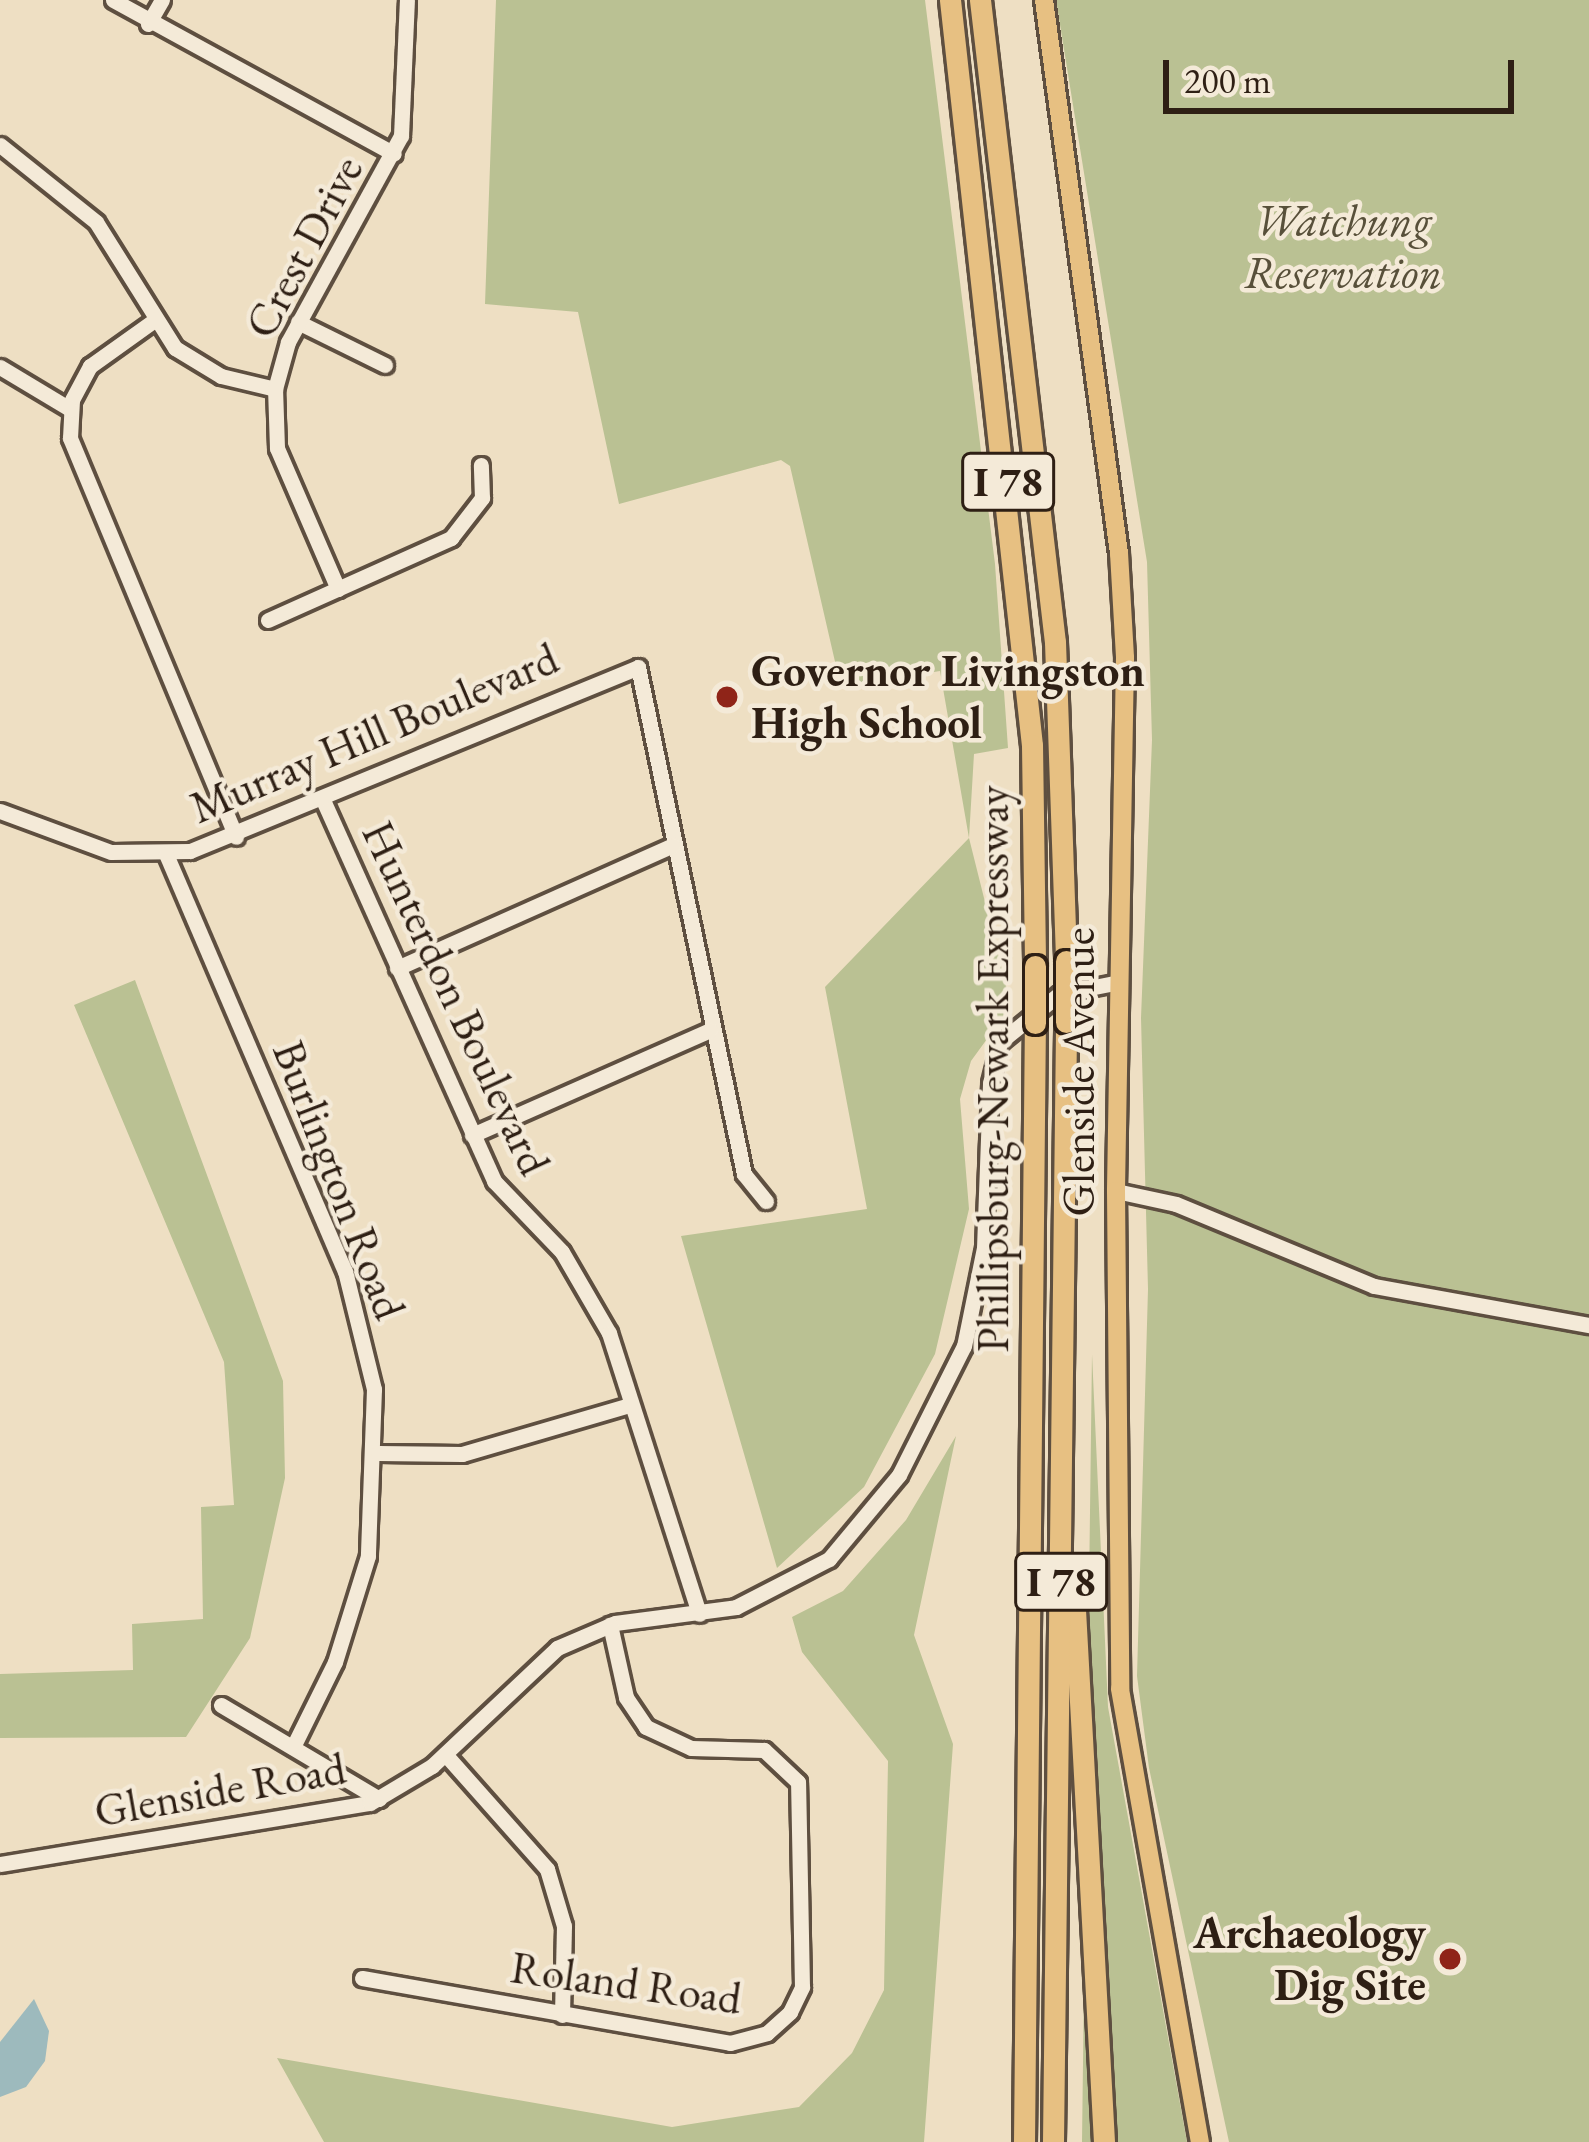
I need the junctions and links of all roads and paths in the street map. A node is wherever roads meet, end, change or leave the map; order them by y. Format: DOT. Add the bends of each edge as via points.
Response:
graph roads {
  1 [pos="113,0"];
  2 [pos="162,0"];
  3 [pos="407,0"];
  4 [pos="950,0"];
  5 [pos="980,0"];
  6 [pos="1044,0"];
  7 [pos="148,24"];
  8 [pos="0,145"];
  9 [pos="394,154"];
  10 [pos="156,320"];
  11 [pos="298,322"];
  12 [pos="385,365"];
  13 [pos="0,368"];
  14 [pos="275,389"];
  15 [pos="70,409"];
  16 [pos="481,465"];
  17 [pos="338,589"];
  18 [pos="268,620"];
  19 [pos="323,800"];
  20 [pos="0,811"];
  21 [pos="236,837"];
  22 [pos="674,845"];
  23 [pos="166,854"];
  24 [pos="398,968"];
  25 [pos="1119,982"];
  26 [pos="710,1030"];
  27 [pos="472,1135"];
  28 [pos="1116,1191"];
  29 [pos="766,1201"];
  30 [pos="1589,1325"];
  31 [pos="630,1405"];
  32 [pos="1064,1427"];
  33 [pos="378,1453"];
  34 [pos="699,1614"];
  35 [pos="610,1625"];
  36 [pos="221,1705"];
  37 [pos="293,1747"];
  38 [pos="446,1754"];
  39 [pos="379,1799"];
  40 [pos="0,1864"];
  41 [pos="362,1978"];
  42 [pos="562,2014"];
  43 [pos="1024,2142"];
  44 [pos="1053,2142"];
  45 [pos="1103,2142"];
  46 [pos="1200,2142"];
  1 -- 7 [label="street"];
  2 -- 7 [label="street"];
  3 -- 9 [label="street, Crest Drive" via="408,102"];
  4 -- 43 [label="highway, Phillipsburg-Newark Expressway / I 78, bridge" via="1032,745"];
  5 -- 32 [label="highway, Phillipsburg-Newark Expressway / I 78, bridge" via="1055,642 1066,961"];
  6 -- 25 [label="main road, Glenside Avenue" via="1119,553"];
  7 -- 9 [label="street"];
  8 -- 10 [label="street" via="96,222"];
  9 -- 11 [label="street, Crest Drive"];
  10 -- 14 [label="street" via="193,361"];
  10 -- 15 [label="street" via="96,358"];
  11 -- 12 [label="street"];
  11 -- 14 [label="street, Crest Drive"];
  13 -- 15 [label="street"];
  14 -- 17 [label="street, Crest Drive" via="277,448"];
  15 -- 21 [label="street" via="75,457"];
  16 -- 17 [label="street" via="482,498 468,524 428,554"];
  17 -- 18 [label="street"];
  19 -- 21 [label="street, Murray Hill Boulevard"];
  19 -- 22 [label="street, Murray Hill Boulevard" via="638,667"];
  19 -- 24 [label="street, Hunterdon Boulevard"];
  20 -- 23 [label="street, Murray Hill Boulevard" via="80,844"];
  21 -- 23 [label="street, Murray Hill Boulevard"];
  22 -- 24 [label="street"];
  22 -- 26 [label="street"];
  23 -- 33 [label="street, Burlington Road" via="345,1271 364,1334"];
  24 -- 27 [label="street, Hunterdon Boulevard"];
  25 -- 28 [label="main road, Glenside Avenue"];
  25 -- 34 [label="street, Glenside Road" via="1059,994 1000,1042 990,1083 988,1211 975,1303 949,1385 899,1474 853,1535 813,1570 767,1597"];
  26 -- 27 [label="street"];
  26 -- 29 [label="street" via="744,1174"];
  27 -- 31 [label="street, Hunterdon Boulevard" via="503,1197 583,1284"];
  28 -- 30 [label="street" via="1176,1204 1374,1286"];
  28 -- 46 [label="main road, Glenside Avenue" via="1120,1689"];
  31 -- 33 [label="street" via="463,1454"];
  31 -- 34 [label="street, Hunterdon Boulevard"];
  32 -- 44 [label="highway, Phillipsburg-Newark Expressway / I 78"];
  32 -- 45 [label="highway"];
  33 -- 37 [label="street, Burlington Road" via="355,1610"];
  34 -- 35 [label="street, Glenside Road"];
  35 -- 38 [label="street, Glenside Road" via="540,1659"];
  35 -- 42 [label="street, Roland Road" via="626,1696 646,1726 691,1748 764,1750 795,1776 804,1808 802,1987 780,2024 738,2043"];
  36 -- 37 [label="street"];
  37 -- 39 [label="street"];
  38 -- 39 [label="street, Glenside Road"];
  38 -- 42 [label="street" via="547,1869 565,1926"];
  39 -- 40 [label="street, Glenside Road" via="333,1814"];
  41 -- 42 [label="street, Roland Road"];
}
